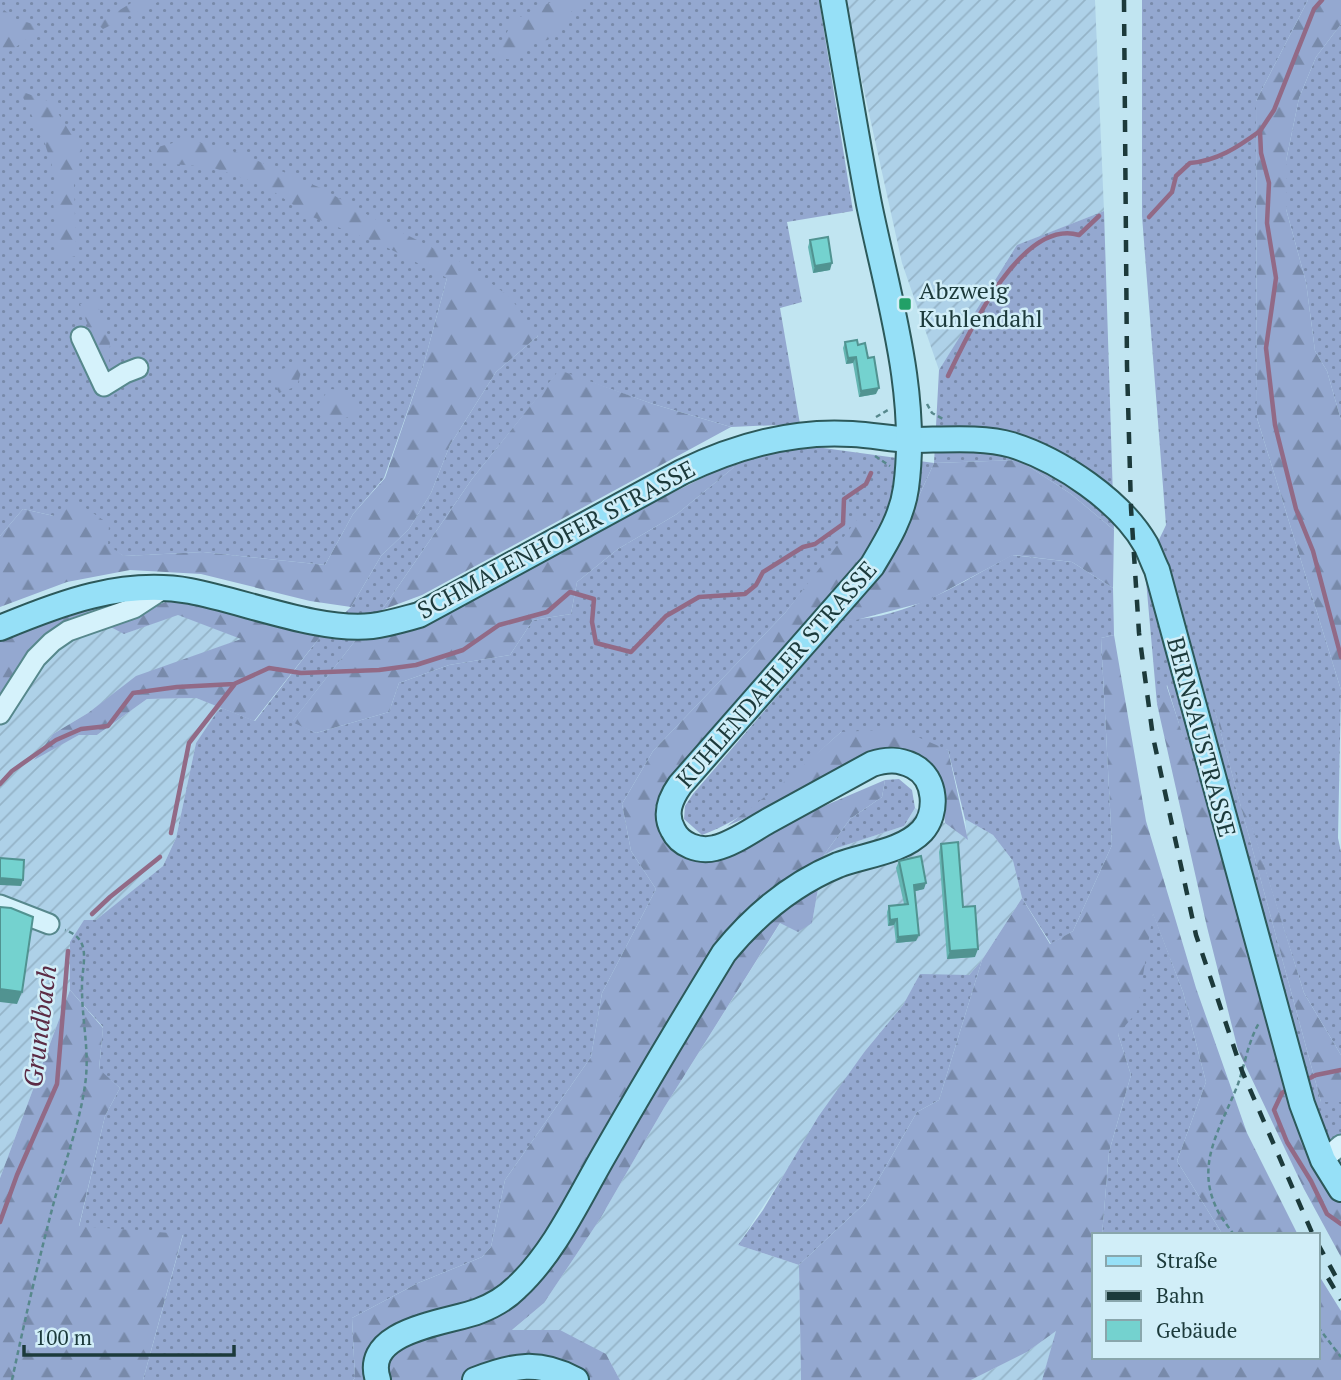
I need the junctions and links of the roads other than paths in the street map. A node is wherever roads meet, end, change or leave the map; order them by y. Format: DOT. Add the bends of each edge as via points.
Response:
graph roads {
  1 [pos="833,0"];
  2 [pos="81,337"];
  3 [pos="138,368"];
  4 [pos="909,440"];
  5 [pos="163,589"];
  6 [pos="0,628"];
  7 [pos="0,714"];
  8 [pos="0,905"];
  9 [pos="48,924"];
  10 [pos="1332,1152"];
  11 [pos="1341,1189"];
  12 [pos="377,1380"];
  13 [pos="475,1380"];
  14 [pos="576,1380"];
  1 -- 4 [label="main road, KUHLENDAHLER STRASSE" via="869,203 902,362 914,393"];
  2 -- 3 [label="lane" via="104,386"];
  4 -- 5 [label="main road, SCHMALENHOFER STRASSE" via="799,435 717,455 419,615 372,626 342,626"];
  4 -- 10 [label="main road, BERNSAUSTRASSE" via="1010,444 1067,469 1123,514 1146,545 1157,570 1293,1076 1302,1104"];
  4 -- 12 [label="main road, KUHLENDAHLER STRASSE" via="901,509 872,566 680,785 669,818 684,842 700,849 714,848 884,760 916,768 924,776 934,804 931,818 912,840 835,866 796,887 741,933 724,953 538,1264 515,1289 479,1311 391,1340 376,1362"];
  5 -- 6 [label="main road, SCHMALENHOFER STRASSE" via="96,593"];
  5 -- 7 [label="lane" via="134,608 52,642"];
  8 -- 9 [label="lane"];
  10 -- 11 [label="main road, BERNSAUSTRASSE"];
  13 -- 14 [label="main road" via="519,1366 544,1367"];
}
